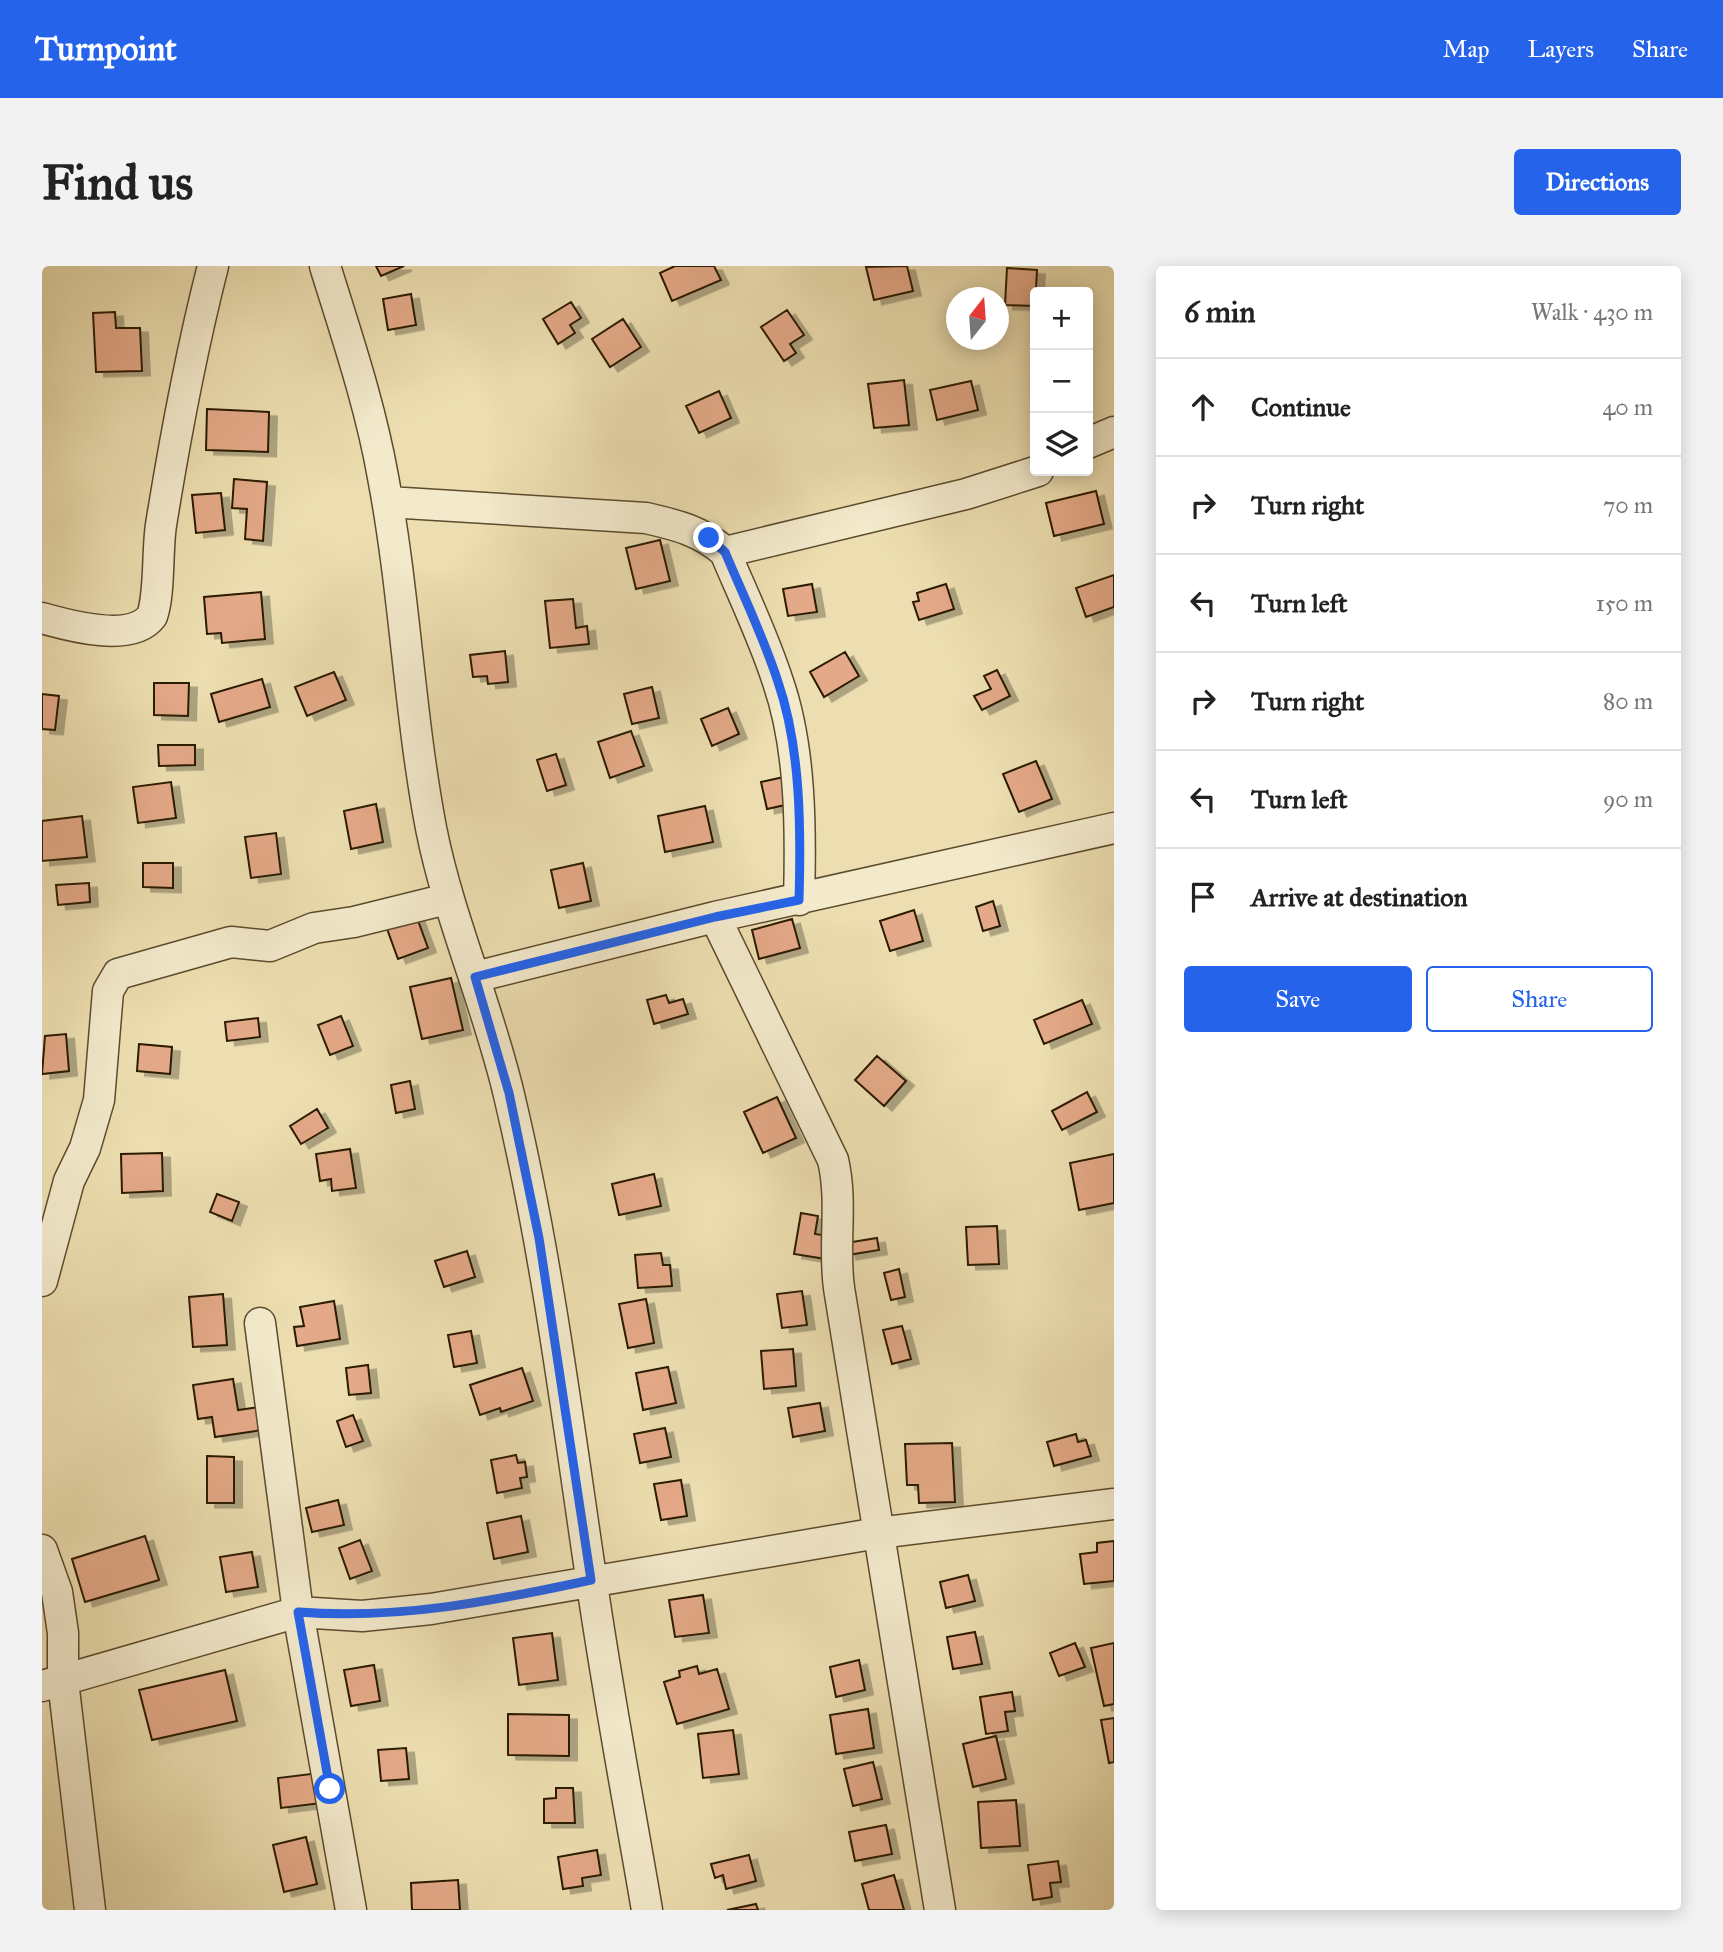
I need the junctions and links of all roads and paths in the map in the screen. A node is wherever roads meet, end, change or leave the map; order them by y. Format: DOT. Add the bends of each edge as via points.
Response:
graph roads {
  1 [pos="213,266"];
  2 [pos="325,266"];
  3 [pos="1114,432"];
  4 [pos="1093,441"];
  5 [pos="1030,474"];
  6 [pos="388,502"];
  7 [pos="725,552"];
  8 [pos="42,618"];
  9 [pos="1114,828"];
  10 [pos="447,899"];
  11 [pos="799,900"];
  12 [pos="715,917"];
  13 [pos="475,977"];
  14 [pos="56,1180"];
  15 [pos="42,1281"];
  16 [pos="260,1323"];
  17 [pos="1114,1504"];
  18 [pos="878,1533"];
  19 [pos="42,1550"];
  20 [pos="591,1580"];
  21 [pos="298,1612"];
  22 [pos="53,1683"];
  23 [pos="90,1910"];
  24 [pos="351,1910"];
  25 [pos="648,1910"];
  26 [pos="940,1910"];
  1 -- 8 [label="street" via="171,463 157,547 152,616 140,626 114,631"];
  2 -- 6 [label="street" via="355,354"];
  3 -- 4 [label="street"];
  5 -- 7 [label="street" via="966,494"];
  6 -- 7 [label="street" via="646,518 697,532"];
  6 -- 10 [label="street" via="418,751"];
  7 -- 11 [label="street" via="779,683 797,779"];
  9 -- 11 [label="street"];
  10 -- 13 [label="street"];
  10 -- 14 [label="street" via="313,928 270,946 231,942 118,974 108,991 99,1100 85,1148"];
  11 -- 12 [label="street"];
  12 -- 13 [label="street"];
  12 -- 18 [label="street" via="833,1160 840,1187 836,1263"];
  13 -- 20 [label="street" via="509,1093 539,1238"];
  14 -- 15 [label="street"];
  16 -- 21 [label="street"];
  17 -- 18 [label="street"];
  18 -- 20 [label="street"];
  18 -- 26 [label="street"];
  19 -- 22 [label="street" via="57,1592 63,1633"];
  20 -- 21 [label="street" via="431,1609 362,1616"];
  20 -- 25 [label="street"];
  21 -- 22 [label="street"];
  21 -- 24 [label="street"];
  22 -- 23 [label="street"];
}
